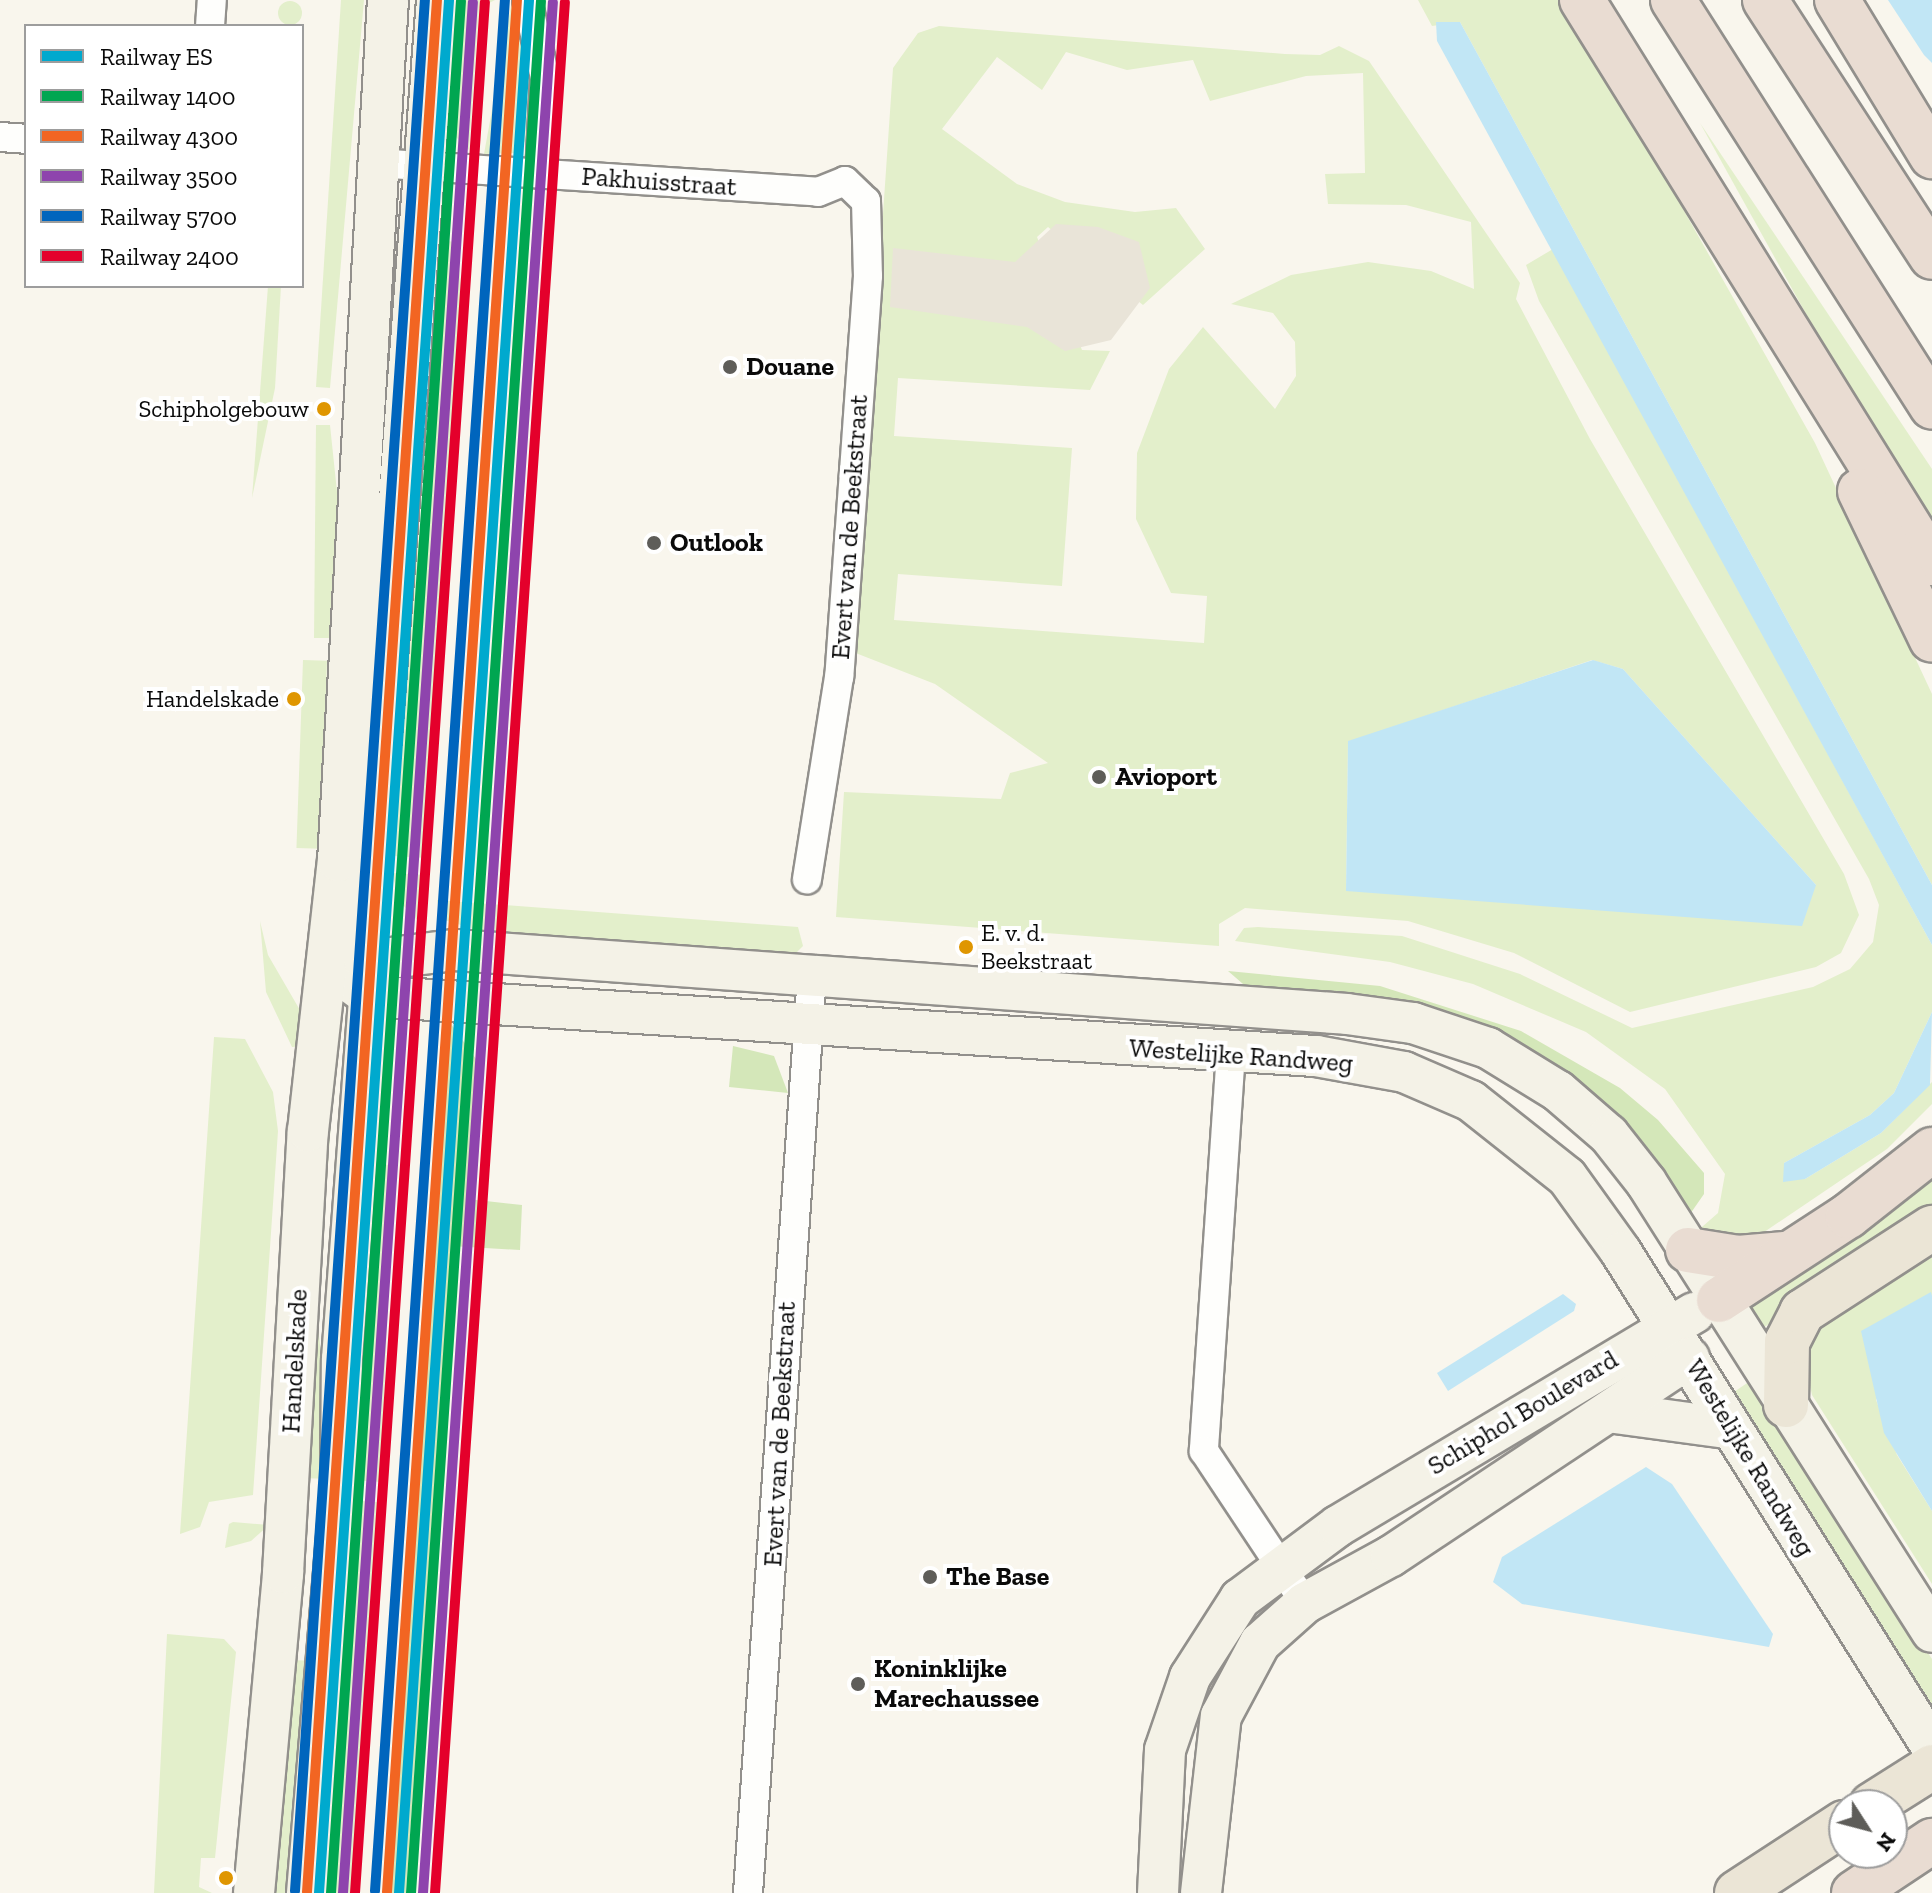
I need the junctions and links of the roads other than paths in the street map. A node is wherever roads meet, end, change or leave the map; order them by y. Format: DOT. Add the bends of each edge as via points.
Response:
graph roads {
  1 [pos="212,0"];
  2 [pos="388,0"];
  3 [pos="437,0"];
  4 [pos="527,0"];
  5 [pos="1582,0"];
  6 [pos="1673,0"];
  7 [pos="1765,0"];
  8 [pos="1837,0"];
  9 [pos="1851,0"];
  10 [pos="210,24"];
  11 [pos="1932,107"];
  12 [pos="0,137"];
  13 [pos="24,139"];
  14 [pos="1932,156"];
  15 [pos="375,163"];
  16 [pos="426,167"];
  17 [pos="540,174"];
  18 [pos="845,181"];
  19 [pos="1932,257"];
  20 [pos="1757,276"];
  21 [pos="1932,406"];
  22 [pos="1932,563"];
  23 [pos="1932,640"];
  24 [pos="376,865"];
  25 [pos="807,879"];
  26 [pos="439,949"];
  27 [pos="354,974"];
  28 [pos="812,976"];
  29 [pos="807,1025"];
  30 [pos="1231,1052"];
  31 [pos="1932,1150"];
  32 [pos="1932,1228"];
  33 [pos="1688,1250"];
  34 [pos="1789,1253"];
  35 [pos="1636,1276"];
  36 [pos="1719,1300"];
  37 [pos="1679,1342"];
  38 [pos="1613,1356"];
  39 [pos="1786,1405"];
  40 [pos="1615,1413"];
  41 [pos="1726,1428"];
  42 [pos="1276,1567"];
  43 [pos="283,1573"];
  44 [pos="334,1579"];
  45 [pos="1305,1603"];
  46 [pos="280,1616"];
  47 [pos="331,1619"];
  48 [pos="1932,1632"];
  49 [pos="1932,1747"];
  50 [pos="1932,1767"];
  51 [pos="1897,1789"];
  52 [pos="1828,1834"];
  53 [pos="1922,1848"];
  54 [pos="254,1893"];
  55 [pos="307,1893"];
  56 [pos="748,1893"];
  57 [pos="1158,1893"];
  58 [pos="1201,1893"];
  59 [pos="1737,1893"];
  60 [pos="1854,1893"];
  1 -- 10 [label="street"];
  2 -- 15 [label="street, Handelskade"];
  3 -- 16 [label="street, Handelskade"];
  4 -- 17 [label="street" via="545,78"];
  5 -- 20 [label="highway"];
  6 -- 21 [label="highway"];
  7 -- 19 [label="highway"];
  8 -- 14 [label="highway"];
  9 -- 11 [label="highway"];
  12 -- 13 [label="street"];
  15 -- 16 [label="street, Pakhuisstraat"];
  15 -- 27 [label="street, Handelskade" via="359,562"];
  16 -- 17 [label="street, Pakhuisstraat"];
  16 -- 24 [label="street, Handelskade"];
  17 -- 18 [label="street, Pakhuisstraat" via="818,192"];
  18 -- 25 [label="street, Evert van de Beekstraat" via="866,201 868,276 839,677"];
  20 -- 22 [label="highway"];
  20 -- 23 [label="highway"];
  24 -- 26 [label="street" via="393,917"];
  24 -- 27 [label="street, Handelskade"];
  26 -- 27 [label="street, Westelijke Randweg"];
  26 -- 28 [label="street, Westelijke Randweg"];
  27 -- 29 [label="street, Westelijke Randweg"];
  27 -- 43 [label="street, Handelskade" via="308,1131"];
  27 -- 44 [label="street, Handelskade"];
  28 -- 29 [label="street, Evert van de Beekstraat"];
  28 -- 33 [label="street, Westelijke Randweg" via="1413,1023 1488,1048 1558,1091 1609,1135"];
  29 -- 30 [label="street, Westelijke Randweg"];
  29 -- 56 [label="street, Evert van de Beekstraat"];
  30 -- 35 [label="street, Westelijke Randweg" via="1404,1072 1471,1101 1567,1177"];
  30 -- 42 [label="street" via="1204,1451"];
  31 -- 34 [label="highway"];
  32 -- 39 [label="main road" via="1802,1312 1787,1342"];
  33 -- 34 [label="highway" via="1738,1258"];
  33 -- 36 [label="street, Westelijke Randweg"];
  34 -- 36 [label="highway"];
  35 -- 37 [label="street, Westelijke Randweg"];
  35 -- 38 [label="street" via="1632,1314"];
  36 -- 37 [label="street, Schiphol Boulevard"];
  36 -- 39 [label="street, Westelijke Randweg"];
  37 -- 38 [label="street, Schiphol Boulevard"];
  37 -- 40 [label="street, Schiphol Boulevard"];
  37 -- 41 [label="street, Westelijke Randweg"];
  38 -- 42 [label="street, Schiphol Boulevard"];
  39 -- 48 [label="street, Westelijke Randweg"];
  40 -- 41 [label="street" via="1657,1413"];
  40 -- 45 [label="street, Schiphol Boulevard"];
  41 -- 49 [label="street, Westelijke Randweg"];
  42 -- 45 [label="street"];
  42 -- 57 [label="street, Schiphol Boulevard" via="1220,1625 1179,1704 1158,1799"];
  43 -- 44 [label="street"];
  43 -- 46 [label="street, Handelskade"];
  44 -- 47 [label="street, Handelskade"];
  45 -- 58 [label="street, Schiphol Boulevard" via="1260,1643 1221,1716"];
  46 -- 47 [label="street"];
  46 -- 54 [label="street, Handelskade"];
  47 -- 55 [label="street, Handelskade"];
  50 -- 51 [label="main road"];
  52 -- 59 [label="main road"];
  53 -- 60 [label="highway"];
}
